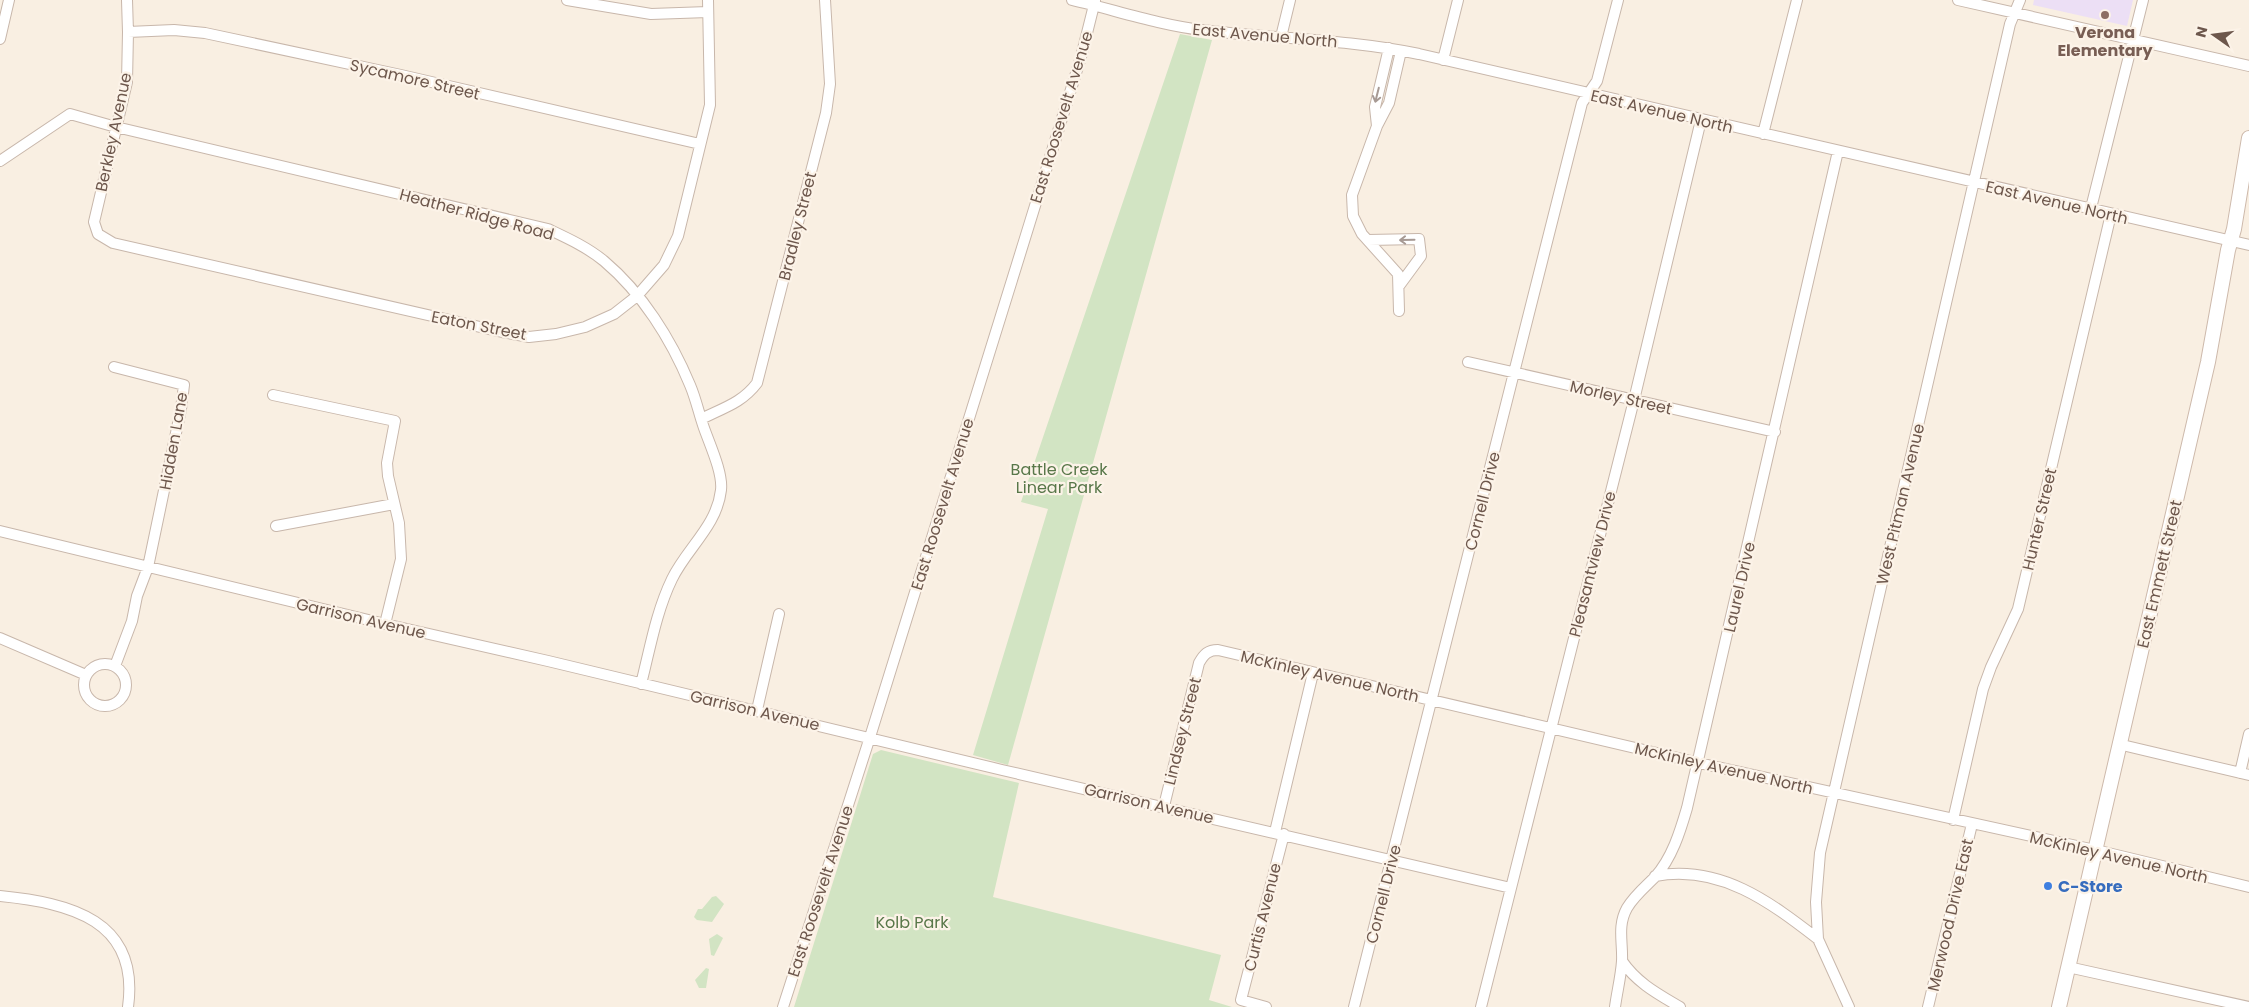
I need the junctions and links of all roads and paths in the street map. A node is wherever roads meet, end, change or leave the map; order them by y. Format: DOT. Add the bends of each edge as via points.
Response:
graph roads {
  1 [pos="9,0"];
  2 [pos="127,0"];
  3 [pos="567,0"];
  4 [pos="708,0"];
  5 [pos="825,0"];
  6 [pos="1072,0"];
  7 [pos="1290,0"];
  8 [pos="1458,0"];
  9 [pos="1618,0"];
  10 [pos="1797,0"];
  11 [pos="1958,0"];
  12 [pos="2020,0"];
  13 [pos="2143,0"];
  14 [pos="1095,3"];
  15 [pos="708,12"];
  16 [pos="2016,13"];
  17 [pos="128,32"];
  18 [pos="1281,37"];
  19 [pos="2134,38"];
  20 [pos="0,39"];
  21 [pos="1389,48"];
  22 [pos="1401,51"];
  23 [pos="1443,60"];
  24 [pos="2249,66"];
  25 [pos="1588,93"];
  26 [pos="1701,120"];
  27 [pos="1377,126"];
  28 [pos="116,127"];
  29 [pos="1763,134"];
  30 [pos="2249,138"];
  31 [pos="700,144"];
  32 [pos="1838,151"];
  33 [pos="0,161"];
  34 [pos="1974,183"];
  35 [pos="2091,208"];
  36 [pos="2111,214"];
  37 [pos="98,234"];
  38 [pos="1368,240"];
  39 [pos="2231,240"];
  40 [pos="2249,245"];
  41 [pos="1399,286"];
  42 [pos="637,296"];
  43 [pos="1399,311"];
  44 [pos="1468,362"];
  45 [pos="114,367"];
  46 [pos="1515,372"];
  47 [pos="273,395"];
  48 [pos="1634,400"];
  49 [pos="701,419"];
  50 [pos="1775,432"];
  51 [pos="394,504"];
  52 [pos="276,526"];
  53 [pos="0,531"];
  54 [pos="148,567"];
  55 [pos="779,614"];
  56 [pos="385,624"];
  57 [pos="0,638"];
  58 [pos="1202,658"];
  59 [pos="115,666"];
  60 [pos="1313,673"];
  61 [pos="86,675"];
  62 [pos="641,684"];
  63 [pos="1432,701"];
  64 [pos="756,710"];
  65 [pos="1550,728"];
  66 [pos="2249,734"];
  67 [pos="870,737"];
  68 [pos="2118,744"];
  69 [pos="1698,763"];
  70 [pos="2245,774"];
  71 [pos="1833,794"];
  72 [pos="1164,806"];
  73 [pos="1953,820"];
  74 [pos="1972,824"];
  75 [pos="1279,833"];
  76 [pos="2094,850"];
  77 [pos="1391,860"];
  78 [pos="1655,876"];
  79 [pos="2249,887"];
  80 [pos="1511,888"];
  81 [pos="0,896"];
  82 [pos="1818,939"];
  83 [pos="1622,961"];
  84 [pos="2068,967"];
  85 [pos="128,1007"];
  86 [pos="783,1007"];
  87 [pos="1266,1007"];
  88 [pos="1354,1007"];
  89 [pos="1481,1007"];
  90 [pos="1615,1007"];
  91 [pos="1680,1007"];
  92 [pos="1850,1007"];
  93 [pos="1928,1007"];
  94 [pos="2059,1007"];
  95 [pos="2249,1007"];
  1 -- 20 [label="street"];
  2 -- 17 [label="street, Berkley Avenue"];
  3 -- 15 [label="street" via="651,14"];
  4 -- 15 [label="street, Eaton Street"];
  5 -- 49 [label="street, Bradley Street" via="830,84 826,113 757,383 736,403"];
  6 -- 14 [label="street, East Avenue North"];
  7 -- 18 [label="street"];
  8 -- 23 [label="street"];
  9 -- 25 [label="street, Cornell Drive" via="1597,81"];
  10 -- 29 [label="street"];
  11 -- 16 [label="street"];
  12 -- 16 [label="street, West Pitman Avenue"];
  13 -- 19 [label="street"];
  14 -- 18 [label="street, East Avenue North" via="1193,29"];
  14 -- 67 [label="street, East Roosevelt Avenue"];
  15 -- 31 [label="street, Eaton Street" via="710,105"];
  16 -- 19 [label="street"];
  16 -- 34 [label="street, West Pitman Avenue" via="2010,24"];
  17 -- 28 [label="street, Berkley Avenue" via="127,82"];
  17 -- 31 [label="street, Sycamore Street" via="174,30 205,33"];
  18 -- 21 [label="street, East Avenue North"];
  19 -- 24 [label="street"];
  19 -- 35 [label="street"];
  21 -- 22 [label="street, East Avenue North"];
  21 -- 27 [label="street, one-way" via="1375,107"];
  22 -- 23 [label="street, East Avenue North"];
  22 -- 27 [label="street" via="1389,103"];
  23 -- 25 [label="street, East Avenue North"];
  25 -- 26 [label="street, East Avenue North"];
  25 -- 46 [label="street, Cornell Drive" via="1582,103"];
  26 -- 29 [label="street, East Avenue North"];
  26 -- 48 [label="street, Pleasantview Drive"];
  27 -- 38 [label="street" via="1352,195 1352,216"];
  28 -- 33 [label="street, Heather Ridge Road" via="70,114"];
  28 -- 37 [label="street, Berkley Avenue" via="94,222"];
  28 -- 42 [label="street, Heather Ridge Road" via="548,229 604,261"];
  29 -- 32 [label="street, East Avenue North"];
  30 -- 39 [label="street, East Emmett Street"];
  31 -- 42 [label="street, Eaton Street" via="678,236 664,264"];
  32 -- 34 [label="street, East Avenue North"];
  32 -- 50 [label="street, Laurel Drive"];
  34 -- 35 [label="street, East Avenue North"];
  34 -- 71 [label="street, West Pitman Avenue"];
  35 -- 36 [label="street, East Avenue North"];
  36 -- 39 [label="street, East Avenue North"];
  36 -- 73 [label="street, Hunter Street" via="2018,609 1983,690"];
  37 -- 42 [label="street, Eaton Street" via="113,242 529,336 584,327 614,314"];
  38 -- 41 [label="street" via="1398,274"];
  41 -- 38 [label="street, one-way" via="1421,256 1419,239"];
  39 -- 40 [label="street, East Avenue North"];
  39 -- 68 [label="street, East Emmett Street" via="2208,362"];
  41 -- 43 [label="street"];
  42 -- 49 [label="street, Heather Ridge Road" via="676,354"];
  44 -- 46 [label="street, Morley Street"];
  45 -- 54 [label="street, Hidden Lane" via="184,385"];
  46 -- 48 [label="street, Morley Street"];
  46 -- 63 [label="street, Cornell Drive"];
  47 -- 51 [label="street" via="396,421 387,463"];
  48 -- 50 [label="street, Morley Street"];
  48 -- 65 [label="street, Pleasantview Drive"];
  49 -- 62 [label="street, Heather Ridge Road" via="716,462 721,489 714,517 673,576 664,597"];
  50 -- 69 [label="street, Laurel Drive"];
  51 -- 52 [label="street"];
  51 -- 56 [label="street" via="399,523 401,560"];
  53 -- 54 [label="street, Garrison Avenue"];
  54 -- 56 [label="street, Garrison Avenue"];
  54 -- 59 [label="street"];
  55 -- 64 [label="street"];
  56 -- 62 [label="street, Garrison Avenue"];
  57 -- 61 [label="street"];
  58 -- 60 [label="street, McKinley Avenue North" via="1211,650 1218,650"];
  58 -- 72 [label="street, Lindsey Street"];
  59 -- 61 [label="street" via="98,664"];
  59 -- 61 [label="street" via="126,678 126,689 121,700 111,706 100,706 90,701 84,691"];
  60 -- 63 [label="street, McKinley Avenue North"];
  60 -- 75 [label="street, Curtis Avenue"];
  62 -- 64 [label="street, Garrison Avenue"];
  63 -- 65 [label="street, McKinley Avenue North"];
  63 -- 77 [label="street, Cornell Drive"];
  64 -- 67 [label="street, Garrison Avenue"];
  65 -- 69 [label="street, McKinley Avenue North"];
  65 -- 80 [label="street, Pleasantview Drive"];
  66 -- 70 [label="street"];
  67 -- 72 [label="street, Garrison Avenue"];
  67 -- 86 [label="street, East Roosevelt Avenue"];
  68 -- 70 [label="street"];
  68 -- 76 [label="street, East Emmett Street"];
  69 -- 71 [label="street, McKinley Avenue North"];
  69 -- 78 [label="street, Laurel Drive" via="1680,832 1669,857"];
  71 -- 73 [label="street, McKinley Avenue North"];
  71 -- 82 [label="street, West Pitman Avenue" via="1816,882"];
  72 -- 75 [label="street, Garrison Avenue"];
  73 -- 74 [label="street, McKinley Avenue North"];
  74 -- 76 [label="street, McKinley Avenue North"];
  74 -- 93 [label="street, Merwood Drive East"];
  75 -- 77 [label="street, Garrison Avenue"];
  75 -- 87 [label="street, Curtis Avenue" via="1241,1000"];
  76 -- 79 [label="street, McKinley Avenue North"];
  76 -- 84 [label="street, East Emmett Street"];
  77 -- 80 [label="street, Garrison Avenue"];
  77 -- 88 [label="street, Cornell Drive"];
  78 -- 82 [label="street" via="1673,873 1722,880 1770,902"];
  78 -- 83 [label="street, Laurel Drive" via="1641,890 1621,922"];
  80 -- 89 [label="street, Pleasantview Drive"];
  81 -- 85 [label="street" via="65,907 114,937 129,967 131,988"];
  82 -- 92 [label="street, West Pitman Avenue"];
  83 -- 90 [label="street, Laurel Drive"];
  83 -- 91 [label="street" via="1644,985"];
  84 -- 94 [label="street, East Emmett Street"];
  84 -- 95 [label="street"];
}
